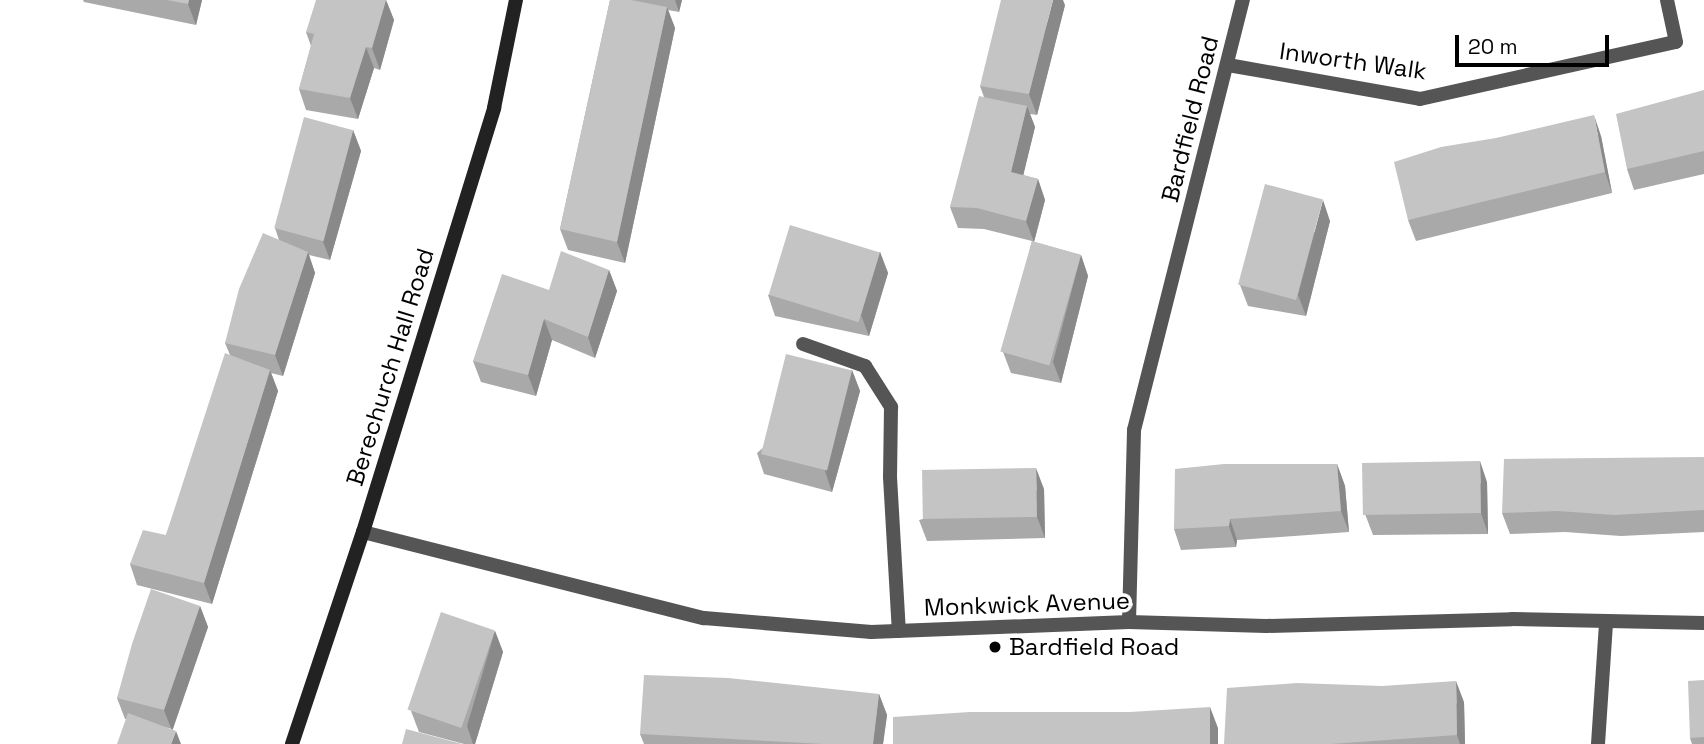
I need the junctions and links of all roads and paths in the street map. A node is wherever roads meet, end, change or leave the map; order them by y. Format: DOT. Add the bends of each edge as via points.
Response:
graph roads {
  1 [pos="516,0"];
  2 [pos="1243,0"];
  3 [pos="1667,0"];
  4 [pos="1227,65"];
  5 [pos="803,344"];
  6 [pos="363,532"];
  7 [pos="1129,622"];
  8 [pos="1606,622"];
  9 [pos="1704,623"];
  10 [pos="899,631"];
  11 [pos="292,744"];
  12 [pos="1598,744"];
  1 -- 6 [label="street, Berechurch Hall Road" via="495,108"];
  2 -- 4 [label="street, Bardfield Road"];
  3 -- 4 [label="street, Inworth Walk" via="1676,43 1420,99"];
  4 -- 7 [label="street, Bardfield Road" via="1134,430"];
  5 -- 10 [label="street" via="865,366 891,407"];
  6 -- 10 [label="street, Monkwick Avenue" via="704,618"];
  6 -- 11 [label="street, Berechurch Hall Road"];
  7 -- 8 [label="street, Monkwick Avenue" via="1266,626 1512,619"];
  7 -- 10 [label="street, Monkwick Avenue"];
  8 -- 9 [label="street, Monkwick Avenue"];
  8 -- 12 [label="street"];
}
